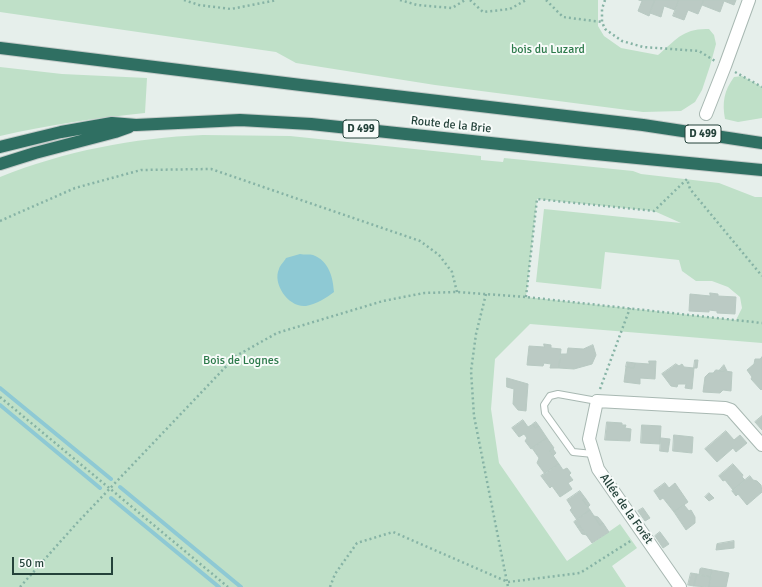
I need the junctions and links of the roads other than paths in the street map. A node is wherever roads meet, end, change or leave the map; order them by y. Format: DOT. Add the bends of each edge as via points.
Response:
graph roads {
  1 [pos="749,0"];
  2 [pos="0,48"];
  3 [pos="706,114"];
  4 [pos="136,125"];
  5 [pos="762,143"];
  6 [pos="0,147"];
  7 [pos="662,160"];
  8 [pos="0,164"];
  9 [pos="762,170"];
  10 [pos="762,176"];
  11 [pos="597,401"];
  12 [pos="762,445"];
  13 [pos="593,454"];
  14 [pos="680,587"];
  1 -- 3 [label="street"];
  2 -- 5 [label="highway, Route de la Brie / D 499" via="643,125"];
  4 -- 6 [label="highway" via="112,123"];
  4 -- 7 [label="highway, Route de la Brie / D 499" via="240,120 311,124"];
  4 -- 8 [label="highway"];
  7 -- 9 [label="highway, Route de la Brie / D 499"];
  7 -- 10 [label="highway"];
  11 -- 12 [label="street" via="725,408 732,410"];
  11 -- 13 [label="street, Allée de la Forêt" via="589,439"];
  11 -- 13 [label="lane" via="558,394 550,396 544,405 545,413 573,452"];
  13 -- 14 [label="street, Allée de la Forêt" via="605,480"];
}
